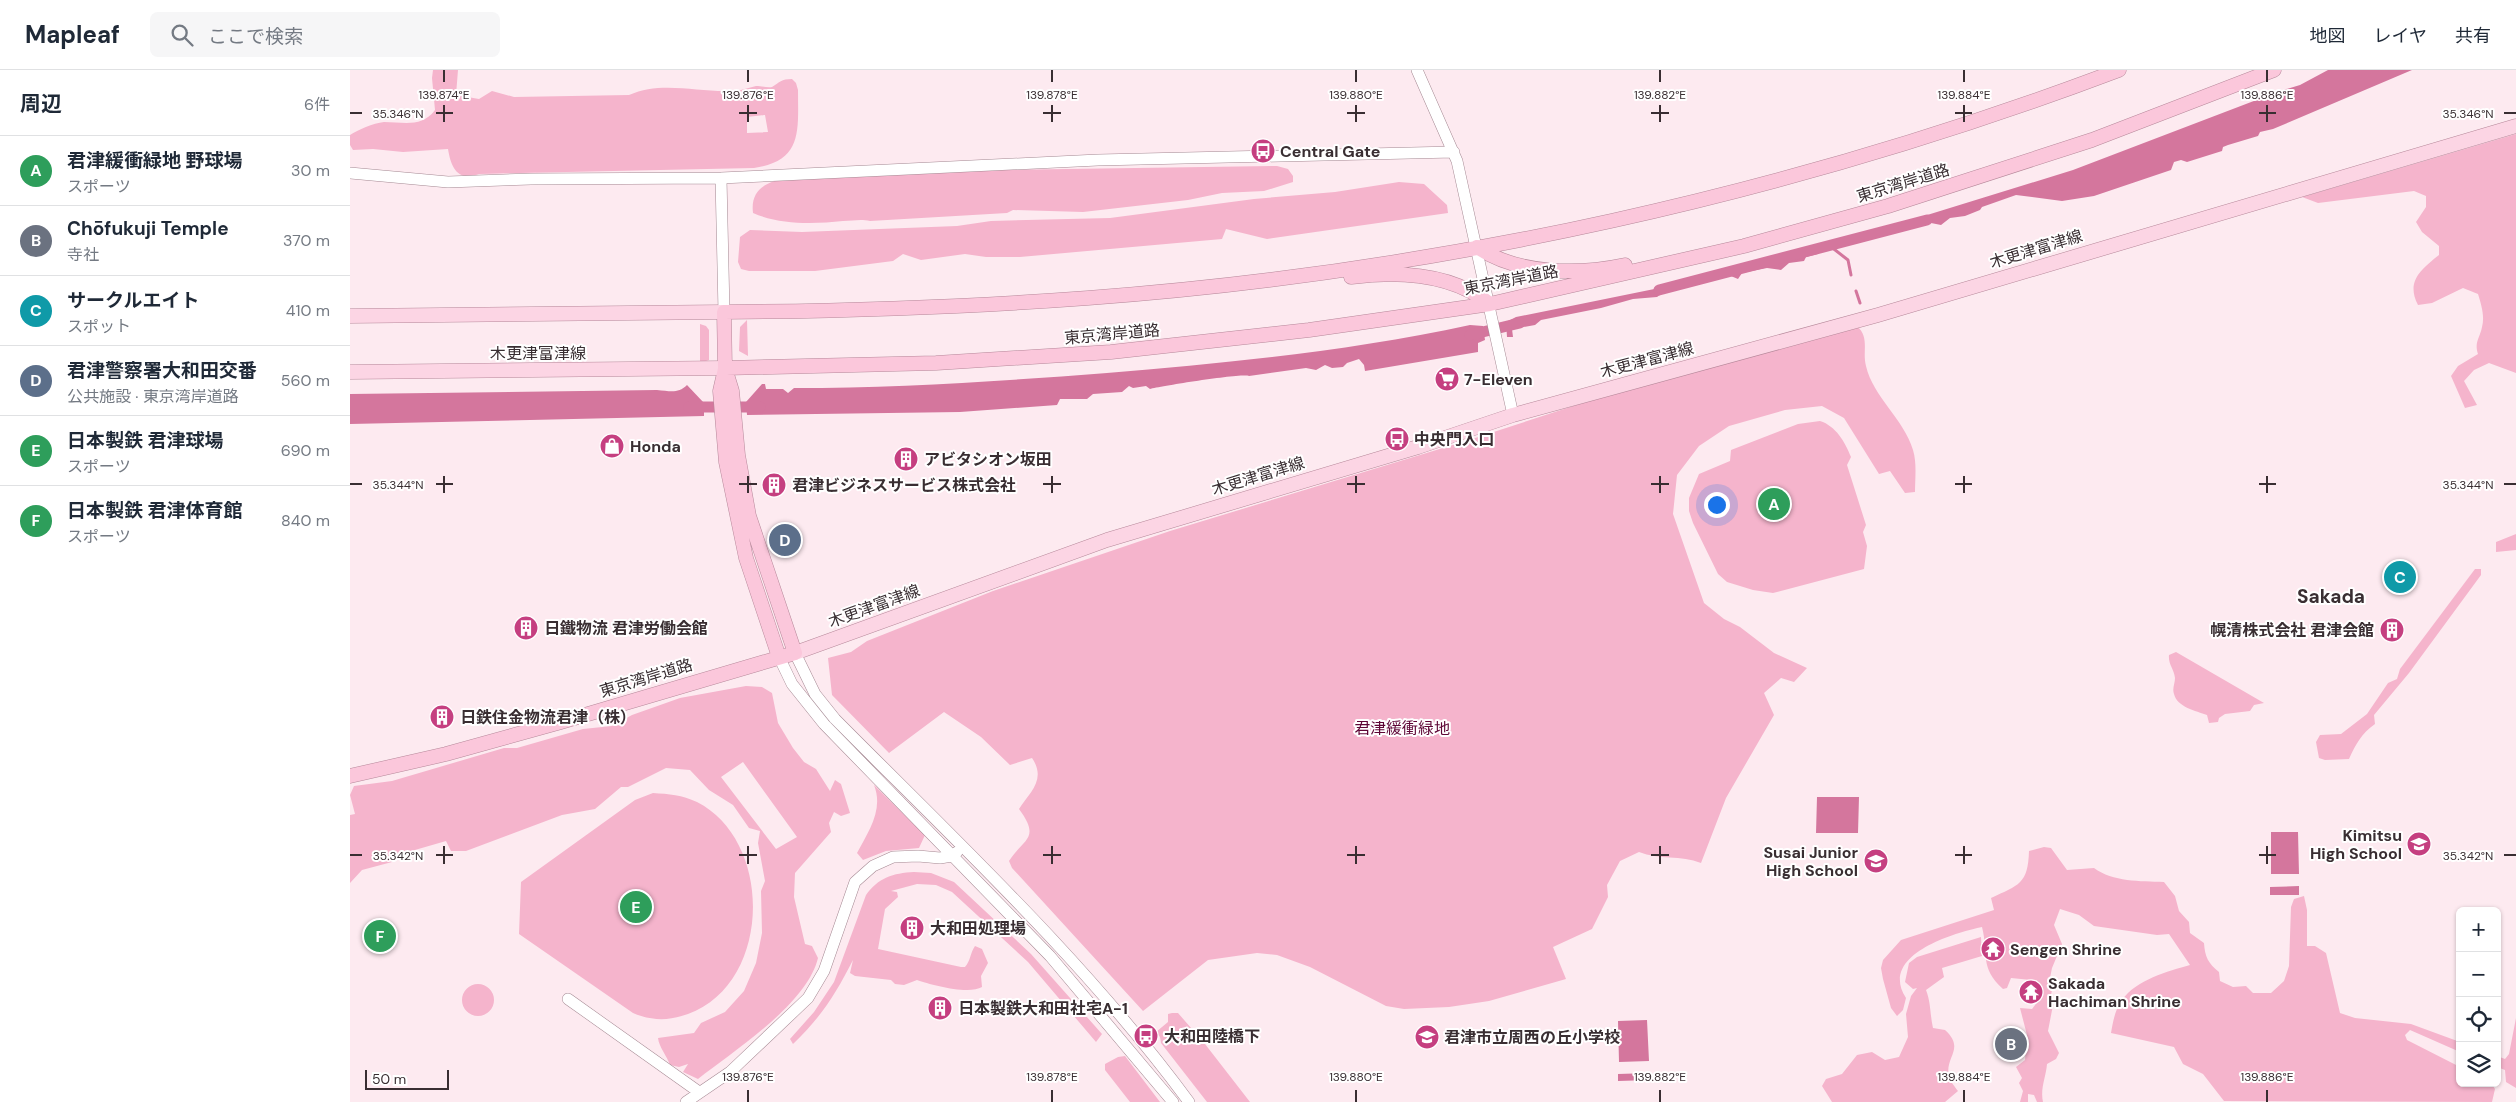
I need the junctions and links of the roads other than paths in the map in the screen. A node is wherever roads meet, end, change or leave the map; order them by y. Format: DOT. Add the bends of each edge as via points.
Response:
graph roads {
  1 [pos="1417,70"];
  2 [pos="2120,70"];
  3 [pos="2274,70"];
  4 [pos="2516,126"];
  5 [pos="1454,152"];
  6 [pos="350,173"];
  7 [pos="721,178"];
  8 [pos="1744,246"];
  9 [pos="1477,247"];
  10 [pos="1231,284"];
  11 [pos="1490,304"];
  12 [pos="724,312"];
  13 [pos="350,316"];
  14 [pos="350,372"];
  15 [pos="726,376"];
  16 [pos="1513,415"];
  17 [pos="728,423"];
  18 [pos="795,653"];
  19 [pos="779,657"];
  20 [pos="350,776"];
  21 [pos="962,847"];
  22 [pos="952,856"];
  23 [pos="568,999"];
  24 [pos="699,1092"];
  25 [pos="686,1102"];
  26 [pos="1173,1102"];
  27 [pos="1189,1102"];
  1 -- 5 [label="street"];
  2 -- 9 [label="highway" via="1984,118 1850,159 1663,208"];
  3 -- 8 [label="highway, 東京湾岸道路" via="2032,161"];
  4 -- 16 [label="main road, 木更津富津線" via="1878,315"];
  5 -- 7 [label="street" via="1098,160"];
  5 -- 9 [label="street"];
  6 -- 7 [label="street" via="448,182"];
  7 -- 12 [label="street"];
  8 -- 9 [label="highway" via="1676,254 1609,268 1570,271 1512,264"];
  8 -- 11 [label="highway, 東京湾岸道路"];
  9 -- 10 [label="highway"];
  9 -- 11 [label="street"];
  10 -- 11 [label="highway" via="1304,284 1399,274 1462,286"];
  10 -- 12 [label="highway" via="982,305"];
  11 -- 15 [label="highway, 東京湾岸道路" via="1299,332 1111,352"];
  11 -- 16 [label="street"];
  12 -- 13 [label="main road"];
  12 -- 15 [label="highway"];
  14 -- 15 [label="main road, 木更津富津線"];
  15 -- 17 [label="highway" via="732,391"];
  16 -- 18 [label="main road, 木更津富津線" via="1418,447 1107,540"];
  17 -- 18 [label="highway" via="749,516"];
  17 -- 19 [label="highway" via="726,462 740,535"];
  18 -- 19 [label="highway, 東京湾岸道路"];
  18 -- 21 [label="street" via="815,694 835,719"];
  19 -- 20 [label="highway, 東京湾岸道路" via="446,754"];
  19 -- 22 [label="street" via="792,684 824,724"];
  21 -- 22 [label="street"];
  21 -- 27 [label="street" via="1065,954 1161,1064"];
  22 -- 24 [label="street" via="893,857 873,866 855,882 824,972 808,998 730,1072"];
  22 -- 26 [label="street" via="1050,956"];
  23 -- 24 [label="street"];
  24 -- 25 [label="street"];
}
